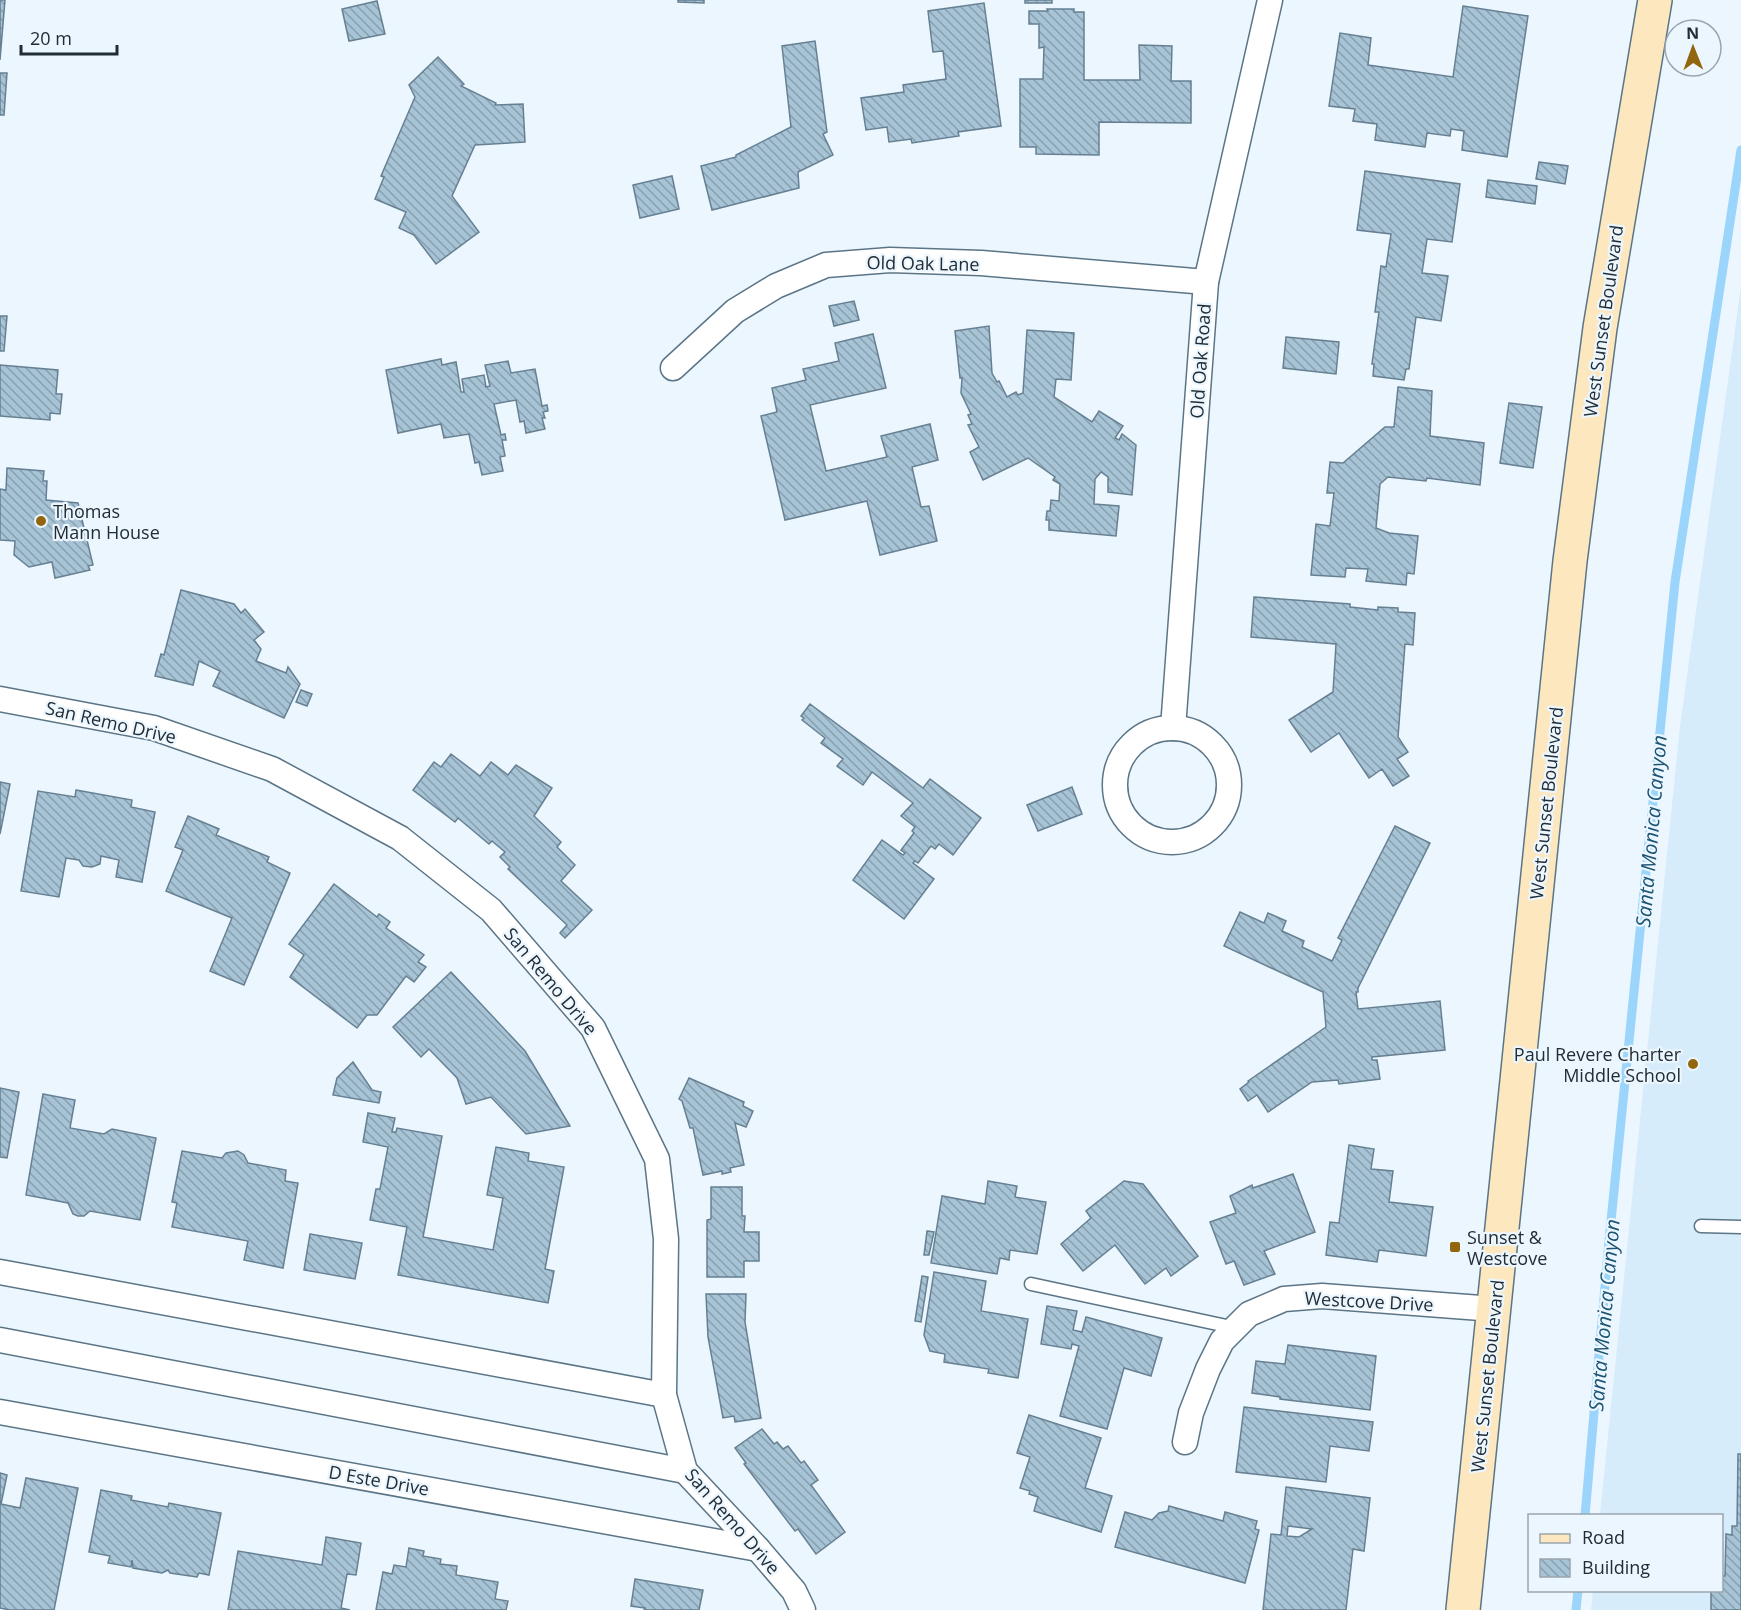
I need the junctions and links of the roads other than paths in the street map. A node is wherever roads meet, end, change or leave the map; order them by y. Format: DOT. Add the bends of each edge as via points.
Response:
graph roads {
  1 [pos="1270,0"];
  2 [pos="1655,0"];
  3 [pos="1206,282"];
  4 [pos="673,368"];
  5 [pos="0,699"];
  6 [pos="1173,728"];
  7 [pos="1701,1226"];
  8 [pos="1741,1227"];
  9 [pos="0,1272"];
  10 [pos="1031,1284"];
  11 [pos="1494,1309"];
  12 [pos="1236,1328"];
  13 [pos="0,1340"];
  14 [pos="664,1395"];
  15 [pos="0,1412"];
  16 [pos="1185,1442"];
  17 [pos="686,1471"];
  18 [pos="758,1548"];
  19 [pos="804,1610"];
  20 [pos="1463,1610"];
  1 -- 3 [label="street, Old Oak Road"];
  2 -- 11 [label="main road, West Sunset Boulevard" via="1600,328 1570,561"];
  3 -- 4 [label="street, Old Oak Lane" via="981,263 890,260 826,265 776,286 735,311"];
  3 -- 6 [label="street, Old Oak Road"];
  5 -- 14 [label="street, San Remo Drive" via="154,728 272,769 400,838 491,910 593,1028 657,1159 666,1239"];
  6 -- 6 [label="street" via="1154,731 1137,740 1124,754 1116,772 1114,791 1120,810 1132,826 1148,837 1167,842 1187,840 1205,831 1226,803 1229,786 1218,752 1191,731"];
  7 -- 8 [label="lane"];
  9 -- 14 [label="street"];
  10 -- 12 [label="lane"];
  11 -- 12 [label="street, Westcove Drive" via="1312,1296 1284,1299 1250,1314"];
  11 -- 20 [label="main road, West Sunset Boulevard"];
  12 -- 16 [label="street, Westcove Drive" via="1222,1341 1208,1369"];
  13 -- 17 [label="street"];
  14 -- 17 [label="street, San Remo Drive"];
  15 -- 18 [label="street, D Este Drive"];
  17 -- 18 [label="street, San Remo Drive"];
  18 -- 19 [label="street, San Remo Drive" via="794,1591"];
}
